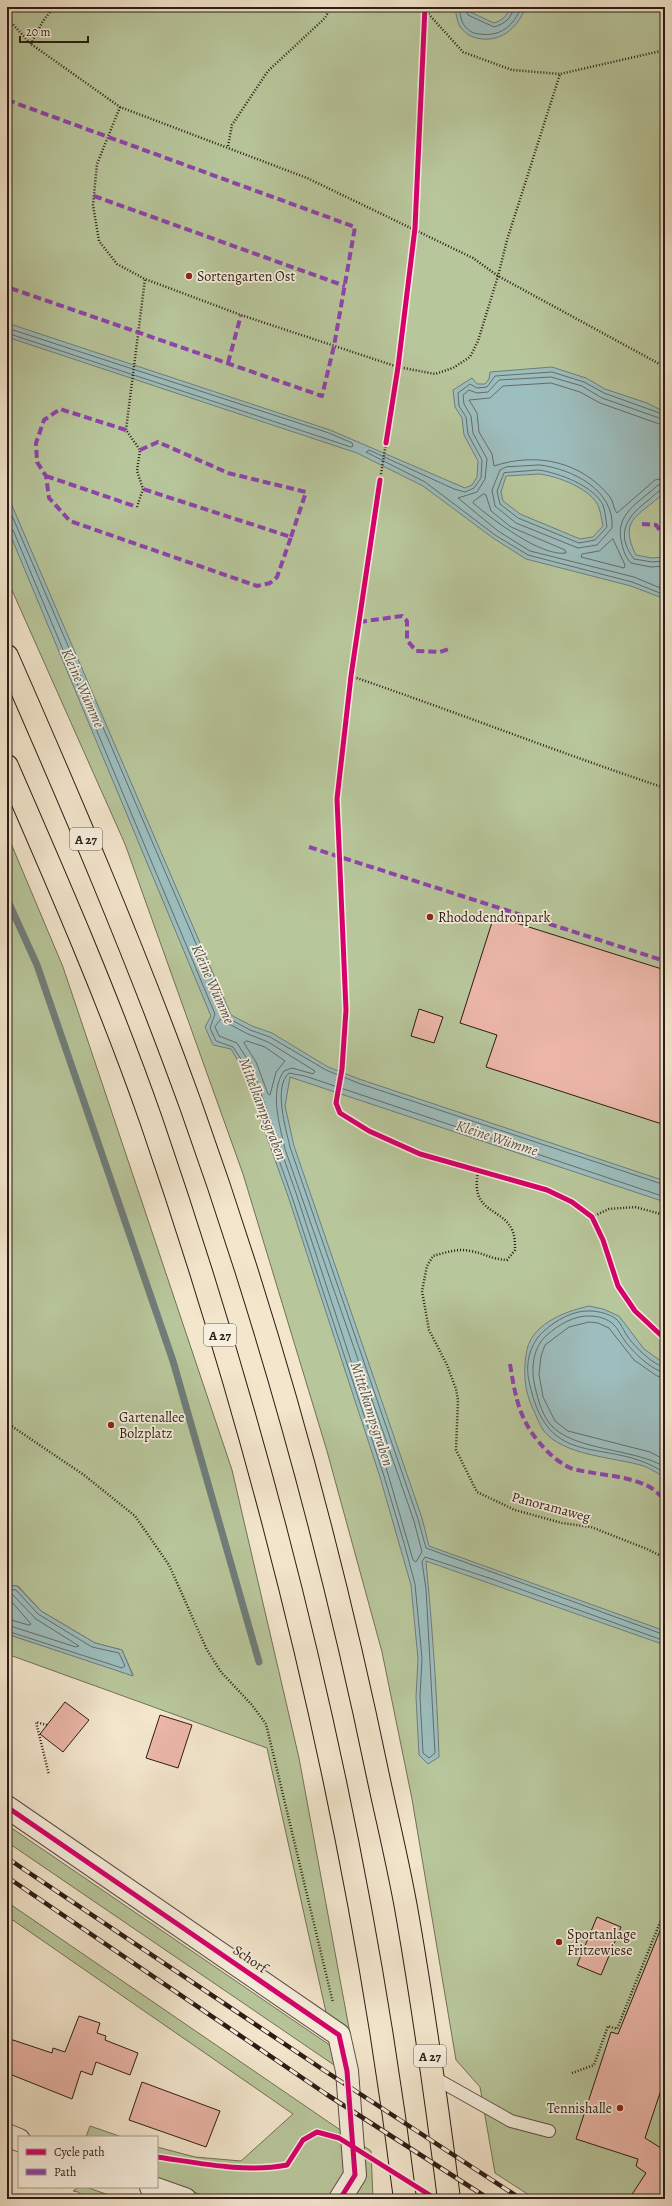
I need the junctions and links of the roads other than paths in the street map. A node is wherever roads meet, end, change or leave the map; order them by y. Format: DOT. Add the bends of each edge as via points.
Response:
graph roads {
  1 [pos="7,656"];
  2 [pos="7,766"];
  3 [pos="7,1807"];
  4 [pos="433,2077"];
  5 [pos="550,2131"];
  6 [pos="7,2135"];
  7 [pos="18,2140"];
  8 [pos="154,2188"];
  9 [pos="185,2199"];
  10 [pos="340,2199"];
  11 [pos="405,2199"];
  12 [pos="449,2199"];
  1 -- 4 [label="highway, A 27" via="70,800 191,1106 240,1253 291,1420 324,1536 356,1666 407,1914"];
  2 -- 11 [label="highway, A 27" via="92,967 150,1119 250,1430 313,1676 364,1925"];
  3 -- 10 [label="street, Schorf" via="339,2035 346,2071 355,2175"];
  4 -- 5 [label="lane" via="511,2121"];
  4 -- 12 [label="highway, A 27"];
  6 -- 7 [label="street"];
  8 -- 9 [label="street"];
}
